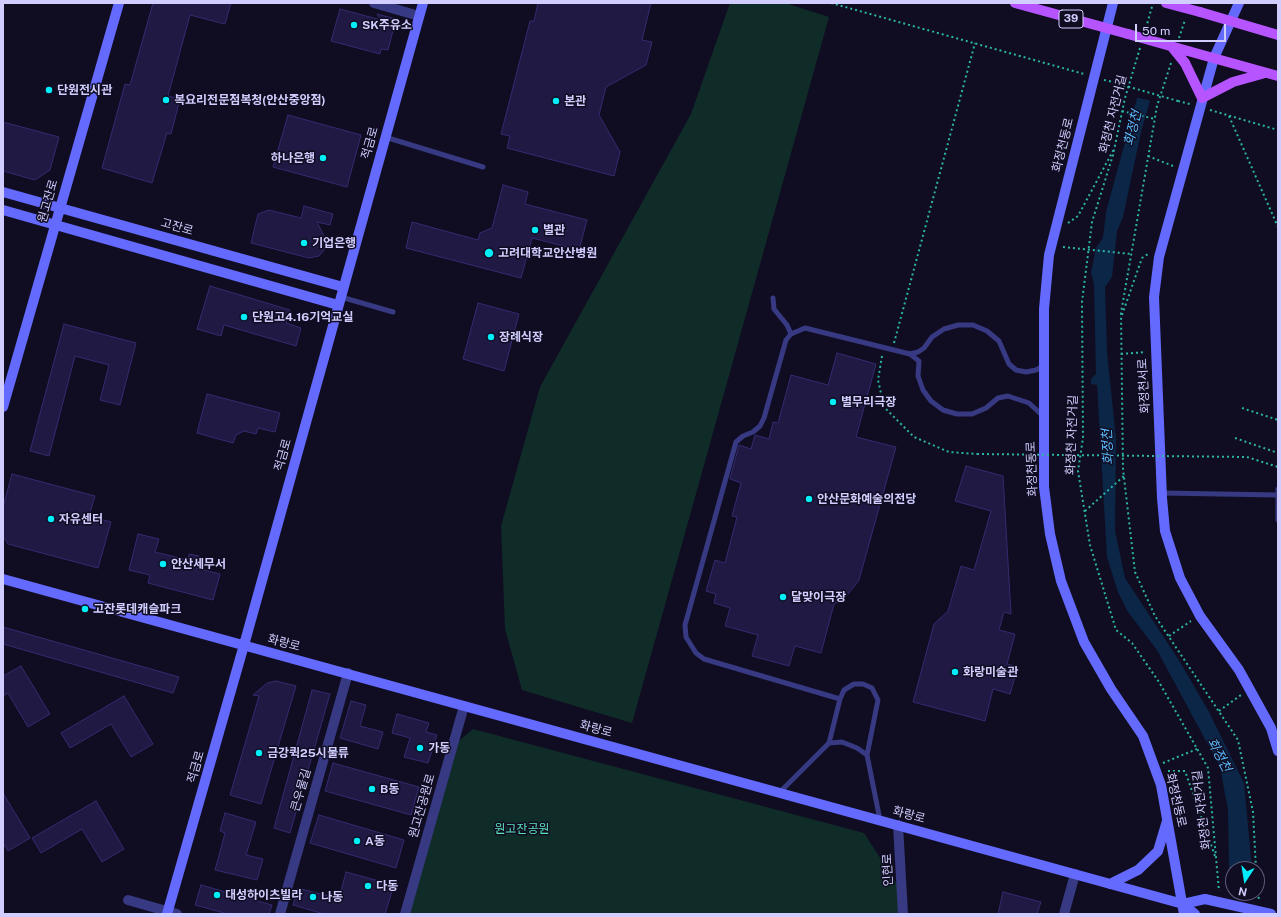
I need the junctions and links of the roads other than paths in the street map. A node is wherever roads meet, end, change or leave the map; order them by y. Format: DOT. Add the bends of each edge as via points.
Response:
graph roads {
  1 [pos="118,3"];
  2 [pos="374,3"];
  3 [pos="423,3"];
  4 [pos="1015,3"];
  5 [pos="1113,3"];
  6 [pos="1166,3"];
  7 [pos="1239,3"];
  8 [pos="419,16"];
  9 [pos="1231,21"];
  10 [pos="1106,28"];
  11 [pos="1278,35"];
  12 [pos="1172,47"];
  13 [pos="1214,58"];
  14 [pos="1265,73"];
  15 [pos="1278,76"];
  16 [pos="1201,103"];
  17 [pos="385,137"];
  18 [pos="483,167"];
  19 [pos="3,192"];
  20 [pos="60,208"];
  21 [pos="3,210"];
  22 [pos="55,225"];
  23 [pos="341,296"];
  24 [pos="773,298"];
  25 [pos="393,312"];
  26 [pos="791,334"];
  27 [pos="910,354"];
  28 [pos="1043,366"];
  29 [pos="3,407"];
  30 [pos="1044,417"];
  31 [pos="1278,490"];
  32 [pos="1162,493"];
  33 [pos="1278,496"];
  34 [pos="1278,520"];
  35 [pos="3,579"];
  36 [pos="244,645"];
  37 [pos="348,673"];
  38 [pos="840,699"];
  39 [pos="464,706"];
  40 [pos="829,743"];
  41 [pos="1278,750"];
  42 [pos="867,755"];
  43 [pos="780,793"];
  44 [pos="880,820"];
  45 [pos="1168,820"];
  46 [pos="898,825"];
  47 [pos="1075,874"];
  48 [pos="1110,884"];
  49 [pos="128,900"];
  50 [pos="1183,904"];
  51 [pos="171,913"];
  52 [pos="280,914"];
  53 [pos="405,914"];
  54 [pos="903,914"];
  55 [pos="1064,914"];
  56 [pos="1184,914"];
  57 [pos="1195,914"];
  58 [pos="1271,914"];
  1 -- 20 [label="street, 원고잔로"];
  2 -- 8 [label="street"];
  3 -- 8 [label="street, 적금로"];
  4 -- 10 [label="main road, 39"];
  5 -- 10 [label="street, 화정천동로"];
  6 -- 9 [label="main road, bridge"];
  7 -- 9 [label="street, 화정천서로"];
  8 -- 17 [label="street, 적금로"];
  9 -- 11 [label="main road"];
  9 -- 13 [label="street, 화정천서로"];
  10 -- 12 [label="main road, 39, bridge"];
  10 -- 28 [label="street, 화정천동로" via="1052,245 1044,309"];
  12 -- 13 [label="main road, 39, bridge"];
  12 -- 16 [label="main road, bridge" via="1185,63"];
  13 -- 14 [label="main road, 39"];
  13 -- 16 [label="street, 화정천서로"];
  14 -- 15 [label="main road, 39"];
  14 -- 16 [label="main road" via="1233,82"];
  16 -- 32 [label="street, 화정천서로" via="1162,244 1154,297"];
  17 -- 18 [label="lane"];
  17 -- 23 [label="street, 적금로"];
  19 -- 20 [label="street, 고잔로"];
  20 -- 22 [label="street, 원고잔로"];
  20 -- 23 [label="street, 고잔로"];
  21 -- 22 [label="street"];
  22 -- 23 [label="street"];
  22 -- 29 [label="street, 원고잔로"];
  23 -- 25 [label="lane"];
  23 -- 36 [label="street, 적금로"];
  24 -- 26 [label="lane" via="774,309"];
  26 -- 27 [label="lane" via="805,328"];
  26 -- 38 [label="lane" via="786,340 760,426 736,442 685,625 686,637 696,653 704,659"];
  27 -- 28 [label="lane" via="924,348 932,337 944,328 958,325 973,326 987,331 998,342 1009,364 1016,370 1026,372"];
  27 -- 30 [label="lane" via="919,361 918,376 923,390 931,401 943,410 957,414 972,414 986,408 998,398 1008,396 1029,403"];
  28 -- 30 [label="street, 화정천동로"];
  30 -- 45 [label="street, 화정천동로" via="1044,487 1050,534 1061,581 1084,642 1111,689 1143,736 1161,785"];
  31 -- 33 [label="lane"];
  32 -- 33 [label="lane"];
  32 -- 41 [label="street, 화정천서로" via="1165,531 1180,578 1200,616 1250,689 1271,728"];
  33 -- 34 [label="lane"];
  35 -- 36 [label="street, 화랑로"];
  36 -- 37 [label="street, 화랑로"];
  36 -- 51 [label="street, 적금로"];
  37 -- 39 [label="street, 화랑로"];
  37 -- 52 [label="street, 큰우물길"];
  38 -- 40 [label="lane"];
  38 -- 42 [label="lane" via="847,687 858,683 868,685 877,696 879,704"];
  39 -- 43 [label="street, 화랑로"];
  39 -- 53 [label="street, 원고잔공원로"];
  40 -- 42 [label="lane" via="842,742"];
  40 -- 43 [label="lane"];
  42 -- 44 [label="lane"];
  43 -- 44 [label="street, 화랑로"];
  44 -- 46 [label="street, 화랑로"];
  45 -- 48 [label="street" via="1158,851 1138,870"];
  45 -- 50 [label="street, 화정천동로"];
  46 -- 47 [label="street, 화랑로"];
  46 -- 54 [label="street, 인현로"];
  47 -- 48 [label="street, 화랑로"];
  47 -- 55 [label="street"];
  48 -- 50 [label="street, 화랑로"];
  49 -- 51 [label="street"];
  50 -- 56 [label="street, 화정천동로"];
  50 -- 57 [label="street, 화랑로"];
  50 -- 58 [label="street, 화랑로, bridge" via="1205,899"];
}
